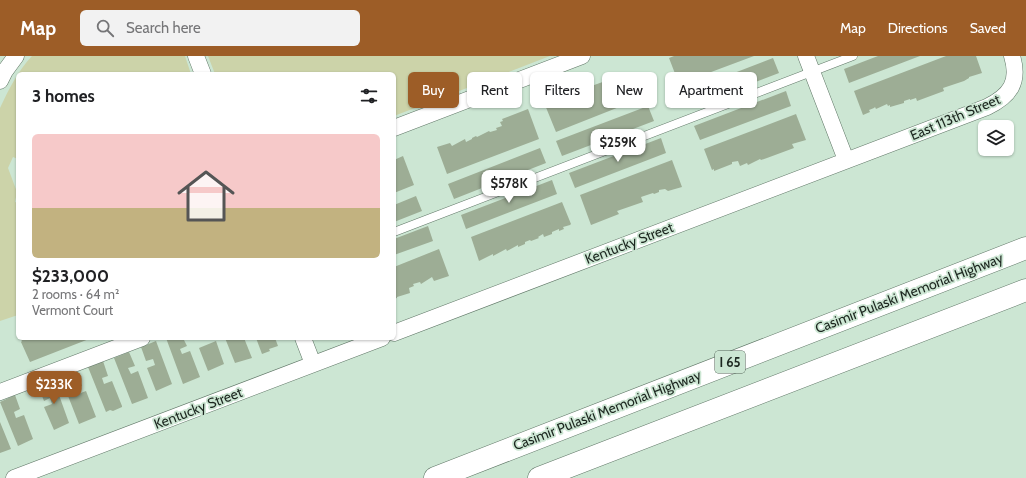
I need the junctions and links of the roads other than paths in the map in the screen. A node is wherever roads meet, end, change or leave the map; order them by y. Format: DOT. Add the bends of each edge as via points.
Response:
graph roads {
  1 [pos="16,56"];
  2 [pos="196,56"];
  3 [pos="582,56"];
  4 [pos="806,56"];
  5 [pos="853,56"];
  6 [pos="1012,56"];
  7 [pos="202,72"];
  8 [pos="812,72"];
  9 [pos="0,81"];
  10 [pos="396,127"];
  11 [pos="864,154"];
  12 [pos="846,160"];
  13 [pos="396,231"];
  14 [pos="1026,248"];
  15 [pos="1026,290"];
  16 [pos="396,332"];
  17 [pos="137,340"];
  18 [pos="304,340"];
  19 [pos="377,340"];
  20 [pos="313,364"];
  21 [pos="0,392"];
  22 [pos="14,478"];
  23 [pos="435,478"];
  24 [pos="539,478"];
  1 -- 9 [label="street"];
  2 -- 7 [label="street"];
  3 -- 10 [label="street"];
  4 -- 8 [label="street"];
  5 -- 8 [label="lane"];
  6 -- 11 [label="street, East 113th Street" via="1014,80 1006,96 999,101"];
  8 -- 12 [label="street"];
  8 -- 13 [label="lane"];
  11 -- 12 [label="street, Kentucky Street"];
  12 -- 16 [label="street, Kentucky Street"];
  14 -- 23 [label="highway, Casimir Pulaski Memorial Highway / I 65"];
  15 -- 24 [label="highway"];
  17 -- 21 [label="street"];
  18 -- 20 [label="street"];
  19 -- 20 [label="street, Kentucky Street"];
  20 -- 22 [label="street, Kentucky Street"];
}
